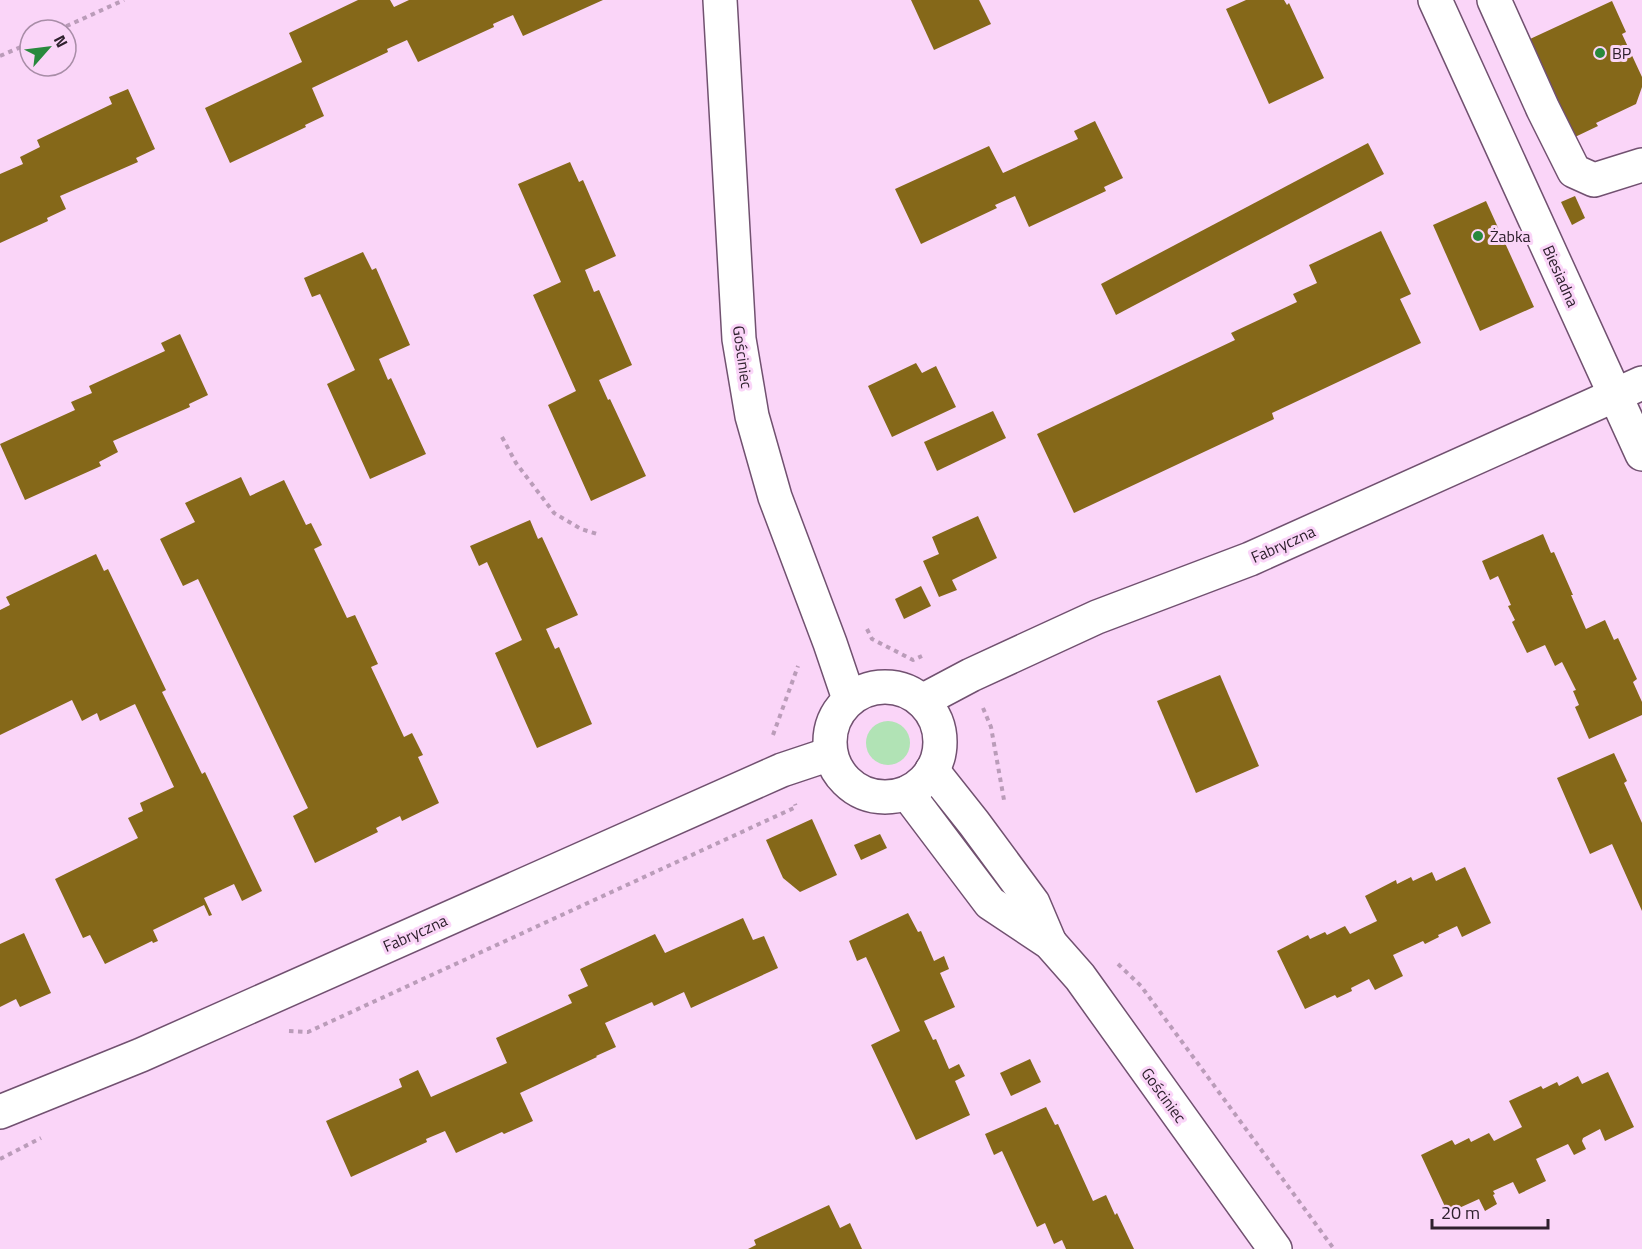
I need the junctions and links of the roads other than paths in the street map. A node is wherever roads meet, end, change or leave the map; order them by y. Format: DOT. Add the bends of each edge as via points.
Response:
graph roads {
  1 [pos="720,0"];
  2 [pos="1435,0"];
  3 [pos="1505,9"];
  4 [pos="1642,165"];
  5 [pos="1628,390"];
  6 [pos="1642,454"];
  7 [pos="849,699"];
  8 [pos="922,701"];
  9 [pos="830,754"];
  10 [pos="932,770"];
  11 [pos="907,793"];
  12 [pos="1050,943"];
  13 [pos="0,1112"];
  14 [pos="1275,1249"];
  1 -- 7 [label="street, Gościniec" via="739,339 752,416 775,497"];
  2 -- 5 [label="street, Biesiadna"];
  3 -- 4 [label="street" via="1543,109 1574,171 1594,180"];
  5 -- 6 [label="street, Biesiadna"];
  5 -- 8 [label="street, Fabryczna" via="1250,559 1097,617"];
  7 -- 8 [label="street" via="863,690 894,686"];
  7 -- 9 [label="street" via="836,714"];
  8 -- 10 [label="street" via="934,716 940,734 940,753"];
  9 -- 11 [label="street" via="846,782 860,792 875,797"];
  9 -- 13 [label="street, Fabryczna" via="782,770 141,1055"];
  10 -- 11 [label="street"];
  10 -- 12 [label="street, Gościniec" via="1033,903"];
  11 -- 12 [label="street, Gościniec" via="990,903"];
  12 -- 14 [label="street, Gościniec" via="1080,977"];
}
